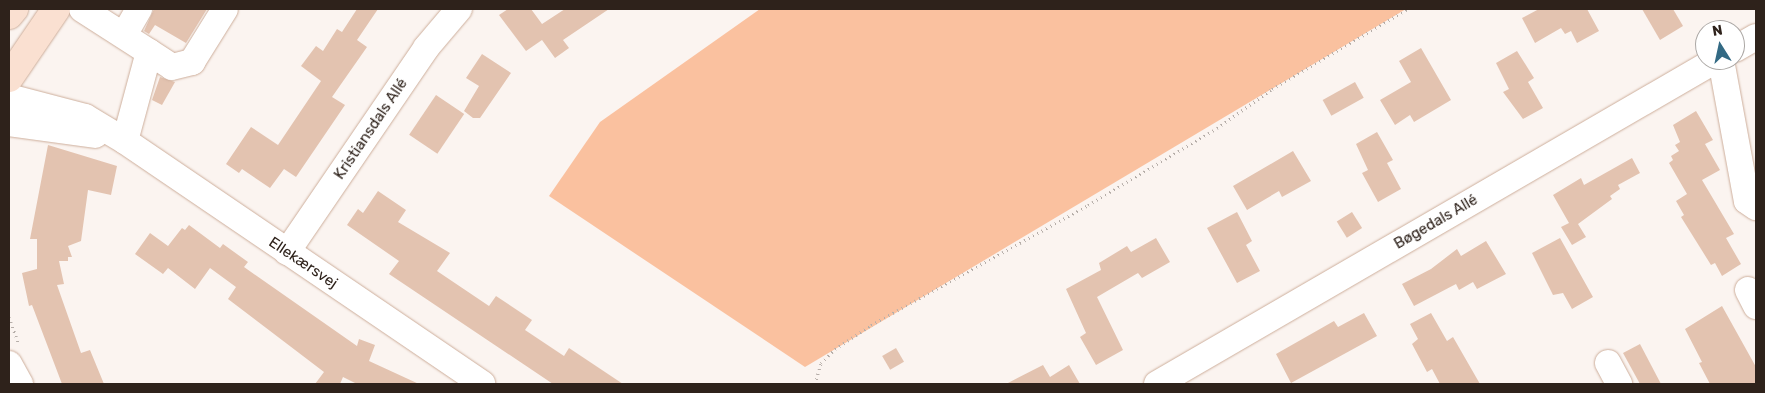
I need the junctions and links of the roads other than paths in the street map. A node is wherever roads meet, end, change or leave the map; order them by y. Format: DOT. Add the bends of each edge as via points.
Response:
graph roads {
  1 [pos="14,9"];
  2 [pos="56,9"];
  3 [pos="82,9"];
  4 [pos="139,9"];
  5 [pos="225,9"];
  6 [pos="459,9"];
  7 [pos="9,15"];
  8 [pos="124,35"];
  9 [pos="1756,37"];
  10 [pos="1745,43"];
  11 [pos="148,52"];
  12 [pos="1699,70"];
  13 [pos="1723,70"];
  14 [pos="9,78"];
  15 [pos="9,97"];
  16 [pos="9,123"];
  17 [pos="125,141"];
  18 [pos="1756,207"];
  19 [pos="287,252"];
  20 [pos="9,364"];
  21 [pos="20,384"];
  22 [pos="482,384"];
  23 [pos="1157,384"];
  1 -- 7 [label="main road"];
  2 -- 14 [label="main road"];
  3 -- 8 [label="street"];
  4 -- 8 [label="street"];
  5 -- 11 [label="street" via="192,62 172,67"];
  6 -- 19 [label="street, Kristiansdals Allé" via="426,48"];
  8 -- 11 [label="street"];
  9 -- 10 [label="street"];
  11 -- 17 [label="street"];
  12 -- 23 [label="street, Bøgedals Allé"];
  13 -- 18 [label="street" via="1747,201"];
  15 -- 17 [label="street, Ellekærsvej" via="84,117"];
  16 -- 17 [label="street, Ellekærsvej" via="72,130"];
  17 -- 19 [label="street, Ellekærsvej"];
  19 -- 22 [label="street, Ellekærsvej"];
  20 -- 21 [label="street"];
}
